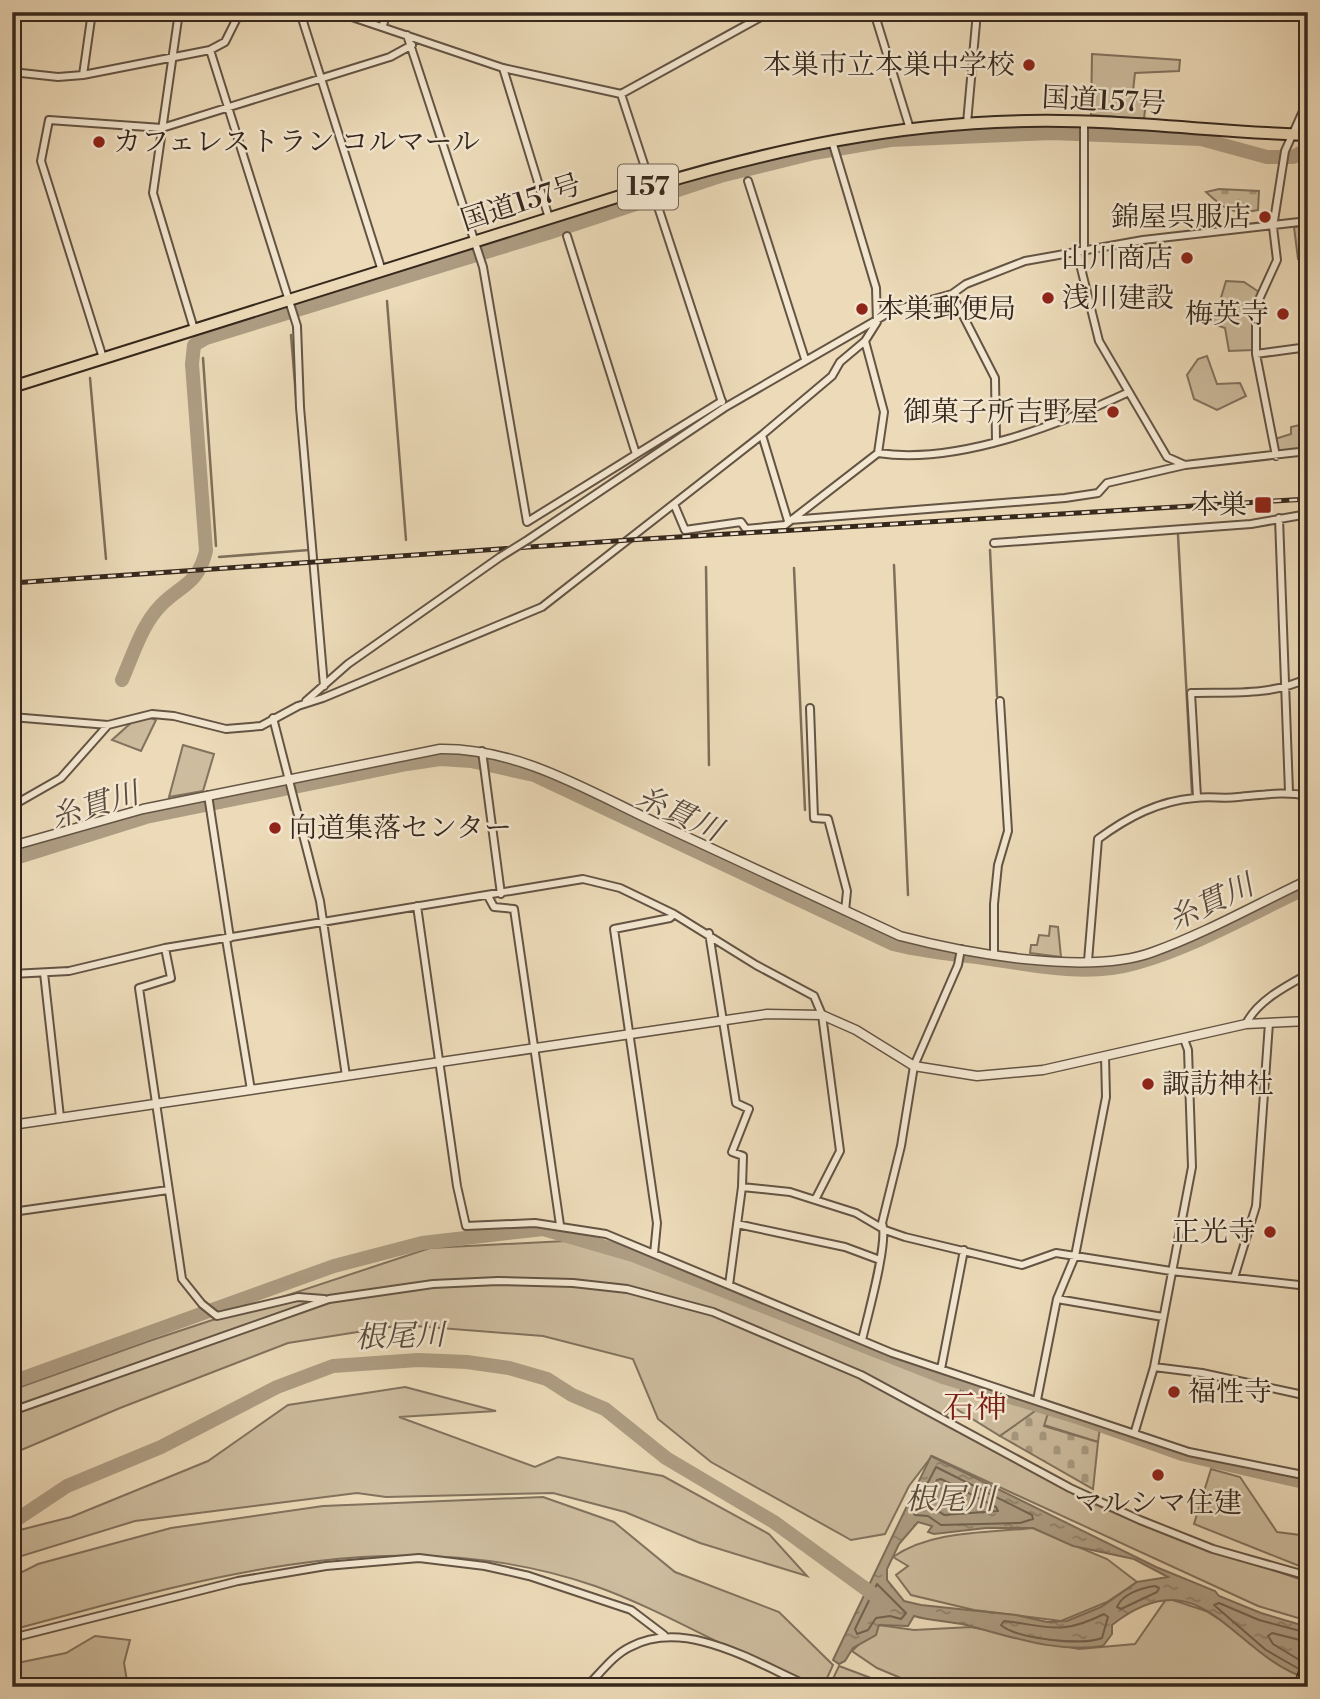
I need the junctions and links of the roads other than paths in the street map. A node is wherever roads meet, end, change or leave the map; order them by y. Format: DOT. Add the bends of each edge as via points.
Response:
graph roads {
  1 [pos="92,12"];
  2 [pos="179,12"];
  3 [pos="240,12"];
  4 [pos="300,12"];
  5 [pos="337,12"];
  6 [pos="387,12"];
  7 [pos="770,12"];
  8 [pos="874,12"];
  9 [pos="977,12"];
  10 [pos="383,25"];
  11 [pos="407,35"];
  12 [pos="412,45"];
  13 [pos="210,50"];
  14 [pos="171,59"];
  15 [pos="503,68"];
  16 [pos="12,72"];
  17 [pos="83,75"];
  18 [pos="321,78"];
  19 [pos="621,94"];
  20 [pos="1308,100"];
  21 [pos="228,109"];
  22 [pos="967,123"];
  23 [pos="1084,126"];
  24 [pos="162,128"];
  25 [pos="910,129"];
  26 [pos="1292,135"];
  27 [pos="1308,135"];
  28 [pos="831,139"];
  29 [pos="748,181"];
  30 [pos="652,186"];
  31 [pos="549,218"];
  32 [pos="1308,221"];
  33 [pos="1273,227"];
  34 [pos="567,236"];
  35 [pos="475,241"];
  36 [pos="1084,249"];
  37 [pos="382,271"];
  38 [pos="952,294"];
  39 [pos="289,303"];
  40 [pos="877,322"];
  41 [pos="194,329"];
  42 [pos="865,341"];
  43 [pos="1308,347"];
  44 [pos="1256,354"];
  45 [pos="103,358"];
  46 [pos="805,359"];
  47 [pos="12,387"];
  48 [pos="1129,392"];
  49 [pos="723,404"];
  50 [pos="762,435"];
  51 [pos="996,440"];
  52 [pos="1308,452"];
  53 [pos="878,453"];
  54 [pos="636,454"];
  55 [pos="1276,456"];
  56 [pos="1185,465"];
  57 [pos="674,504"];
  58 [pos="1308,514"];
  59 [pos="1279,518"];
  60 [pos="789,521"];
  61 [pos="994,543"];
  62 [pos="1308,678"];
  63 [pos="324,686"];
  64 [pos="1287,688"];
  65 [pos="1000,701"];
  66 [pos="298,706"];
  67 [pos="810,708"];
  68 [pos="12,717"];
  69 [pos="273,718"];
  70 [pos="109,725"];
  71 [pos="483,755"];
  72 [pos="289,782"];
  73 [pos="1289,792"];
  74 [pos="1308,796"];
  75 [pos="1197,797"];
  76 [pos="209,802"];
  77 [pos="12,806"];
  78 [pos="12,846"];
  79 [pos="1308,880"];
  80 [pos="500,894"];
  81 [pos="488,896"];
  82 [pos="417,906"];
  83 [pos="845,911"];
  84 [pos="674,914"];
  85 [pos="324,920"];
  86 [pos="709,933"];
  87 [pos="228,939"];
  88 [pos="164,948"];
  89 [pos="960,951"];
  90 [pos="994,953"];
  91 [pos="1088,961"];
  92 [pos="44,973"];
  93 [pos="12,974"];
  94 [pos="1308,974"];
  95 [pos="822,1015"];
  96 [pos="725,1020"];
  97 [pos="1308,1021"];
  98 [pos="1269,1023"];
  99 [pos="1246,1024"];
  100 [pos="630,1034"];
  101 [pos="1184,1039"];
  102 [pos="535,1048"];
  103 [pos="1105,1056"];
  104 [pos="441,1062"];
  105 [pos="914,1066"];
  106 [pos="346,1076"];
  107 [pos="251,1090"];
  108 [pos="155,1105"];
  109 [pos="60,1117"];
  110 [pos="12,1125"];
  111 [pos="742,1187"];
  112 [pos="168,1190"];
  113 [pos="815,1200"];
  114 [pos="12,1212"];
  115 [pos="737,1224"];
  116 [pos="560,1225"];
  117 [pos="885,1230"];
  118 [pos="964,1250"];
  119 [pos="654,1254"];
  120 [pos="1076,1256"];
  121 [pos="880,1260"];
  122 [pos="1171,1271"];
  123 [pos="1234,1278"];
  124 [pos="729,1285"];
  125 [pos="1308,1286"];
  126 [pos="329,1299"];
  127 [pos="1057,1299"];
  128 [pos="1163,1317"];
  129 [pos="862,1340"];
  130 [pos="1154,1367"];
  131 [pos="941,1369"];
  132 [pos="1308,1396"];
  133 [pos="1037,1400"];
  134 [pos="12,1411"];
  135 [pos="1135,1432"];
  136 [pos="1308,1476"];
  137 [pos="1308,1576"];
  138 [pos="664,1635"];
  139 [pos="12,1638"];
  140 [pos="1308,1662"];
  141 [pos="586,1687"];
  142 [pos="811,1687"];
  143 [pos="1299,1687"];
  1 -- 17 [label="street"];
  2 -- 14 [label="street"];
  3 -- 13 [label="street" via="225,42"];
  4 -- 18 [label="street"];
  5 -- 10 [label="street"];
  6 -- 10 [label="street"];
  7 -- 19 [label="street"];
  8 -- 25 [label="street"];
  9 -- 22 [label="street"];
  10 -- 11 [label="street"];
  11 -- 12 [label="street"];
  11 -- 15 [label="street"];
  12 -- 18 [label="street" via="390,57"];
  12 -- 35 [label="street"];
  13 -- 14 [label="street"];
  13 -- 21 [label="street"];
  14 -- 17 [label="street"];
  14 -- 24 [label="street"];
  15 -- 19 [label="street"];
  15 -- 31 [label="street"];
  16 -- 17 [label="street"];
  18 -- 21 [label="street"];
  18 -- 37 [label="street"];
  19 -- 30 [label="street"];
  20 -- 26 [label="street"];
  21 -- 24 [label="street"];
  21 -- 39 [label="street"];
  22 -- 23 [label="highway, 国道157号 / 157"];
  22 -- 25 [label="highway, 国道157号 / 157"];
  23 -- 26 [label="highway, 国道157号 / 157"];
  23 -- 36 [label="street"];
  24 -- 41 [label="street" via="153,193"];
  24 -- 45 [label="street" via="49,120 42,164"];
  25 -- 28 [label="highway, 国道157号 / 157"];
  26 -- 27 [label="highway, 国道157号 / 157"];
  26 -- 33 [label="street" via="1282,163"];
  28 -- 30 [label="highway, 国道157号 / 157"];
  28 -- 40 [label="street" via="876,288"];
  29 -- 46 [label="street"];
  30 -- 31 [label="highway, 国道157号 / 157"];
  30 -- 49 [label="street"];
  31 -- 35 [label="highway, 国道157号 / 157"];
  32 -- 33 [label="street"];
  33 -- 36 [label="street"];
  33 -- 44 [label="street" via="1277,260 1256,306"];
  34 -- 54 [label="street"];
  35 -- 37 [label="highway, 国道157号 / 157"];
  35 -- 54 [label="street" via="527,522"];
  36 -- 38 [label="street" via="1025,261"];
  36 -- 48 [label="street" via="1077,252 1099,341"];
  37 -- 39 [label="highway, 国道157号 / 157"];
  38 -- 40 [label="street" via="892,311"];
  38 -- 51 [label="street" via="995,378"];
  39 -- 41 [label="highway, 国道157号 / 157"];
  39 -- 63 [label="street" via="295,321"];
  40 -- 42 [label="street"];
  40 -- 46 [label="street"];
  41 -- 45 [label="highway, 国道157号 / 157"];
  42 -- 50 [label="street" via="832,376"];
  42 -- 53 [label="street" via="884,412"];
  43 -- 44 [label="street"];
  44 -- 55 [label="street"];
  45 -- 47 [label="highway, 国道157号 / 157"];
  46 -- 49 [label="street"];
  48 -- 51 [label="street"];
  48 -- 56 [label="street" via="1167,457"];
  49 -- 54 [label="street"];
  49 -- 63 [label="street, bridge" via="387,636"];
  50 -- 57 [label="street"];
  50 -- 60 [label="street"];
  51 -- 53 [label="street" via="958,451"];
  52 -- 55 [label="street"];
  53 -- 60 [label="street"];
  55 -- 56 [label="street"];
  56 -- 60 [label="street" via="1107,484 1098,493 1065,498"];
  57 -- 60 [label="street" via="685,530 741,522 746,529"];
  57 -- 66 [label="street" via="542,607"];
  58 -- 59 [label="street"];
  59 -- 61 [label="street" via="1251,524"];
  59 -- 64 [label="street"];
  62 -- 64 [label="street"];
  63 -- 66 [label="street"];
  64 -- 73 [label="street"];
  64 -- 75 [label="street" via="1191,693"];
  65 -- 90 [label="street" via="1009,831 998,865"];
  66 -- 69 [label="street"];
  67 -- 83 [label="street" via="814,818 828,819 847,891"];
  68 -- 70 [label="street"];
  69 -- 70 [label="street" via="261,726 220,730 152,714"];
  69 -- 72 [label="street"];
  70 -- 77 [label="street" via="61,778"];
  71 -- 72 [label="street" via="440,749"];
  71 -- 80 [label="street"];
  71 -- 83 [label="street" via="508,757 582,785"];
  72 -- 76 [label="street"];
  72 -- 85 [label="street"];
  73 -- 74 [label="street"];
  73 -- 75 [label="street"];
  75 -- 91 [label="street" via="1147,809 1098,839"];
  76 -- 78 [label="street" via="116,815"];
  76 -- 87 [label="street"];
  79 -- 91 [label="street" via="1152,953"];
  80 -- 81 [label="street"];
  80 -- 84 [label="street" via="583,879 620,888"];
  81 -- 82 [label="street"];
  81 -- 102 [label="street" via="494,906 514,909"];
  82 -- 85 [label="street"];
  82 -- 104 [label="street"];
  83 -- 89 [label="street" via="900,936"];
  84 -- 86 [label="street"];
  84 -- 100 [label="street" via="614,929"];
  85 -- 87 [label="street"];
  85 -- 106 [label="street"];
  86 -- 95 [label="street" via="756,965 802,987 814,996"];
  86 -- 96 [label="street"];
  87 -- 88 [label="street"];
  87 -- 107 [label="street"];
  88 -- 92 [label="street"];
  88 -- 108 [label="street" via="171,978 139,988"];
  89 -- 90 [label="street"];
  89 -- 105 [label="street"];
  90 -- 91 [label="street"];
  92 -- 93 [label="street"];
  92 -- 109 [label="street"];
  94 -- 99 [label="street" via="1251,1013"];
  95 -- 96 [label="street" via="767,1014"];
  95 -- 105 [label="street"];
  95 -- 113 [label="street" via="840,1152"];
  96 -- 100 [label="street"];
  96 -- 111 [label="street" via="736,1103 749,1109 732,1152 743,1156"];
  97 -- 98 [label="street"];
  98 -- 99 [label="street"];
  98 -- 123 [label="street" via="1255,1206"];
  99 -- 101 [label="street"];
  100 -- 102 [label="street"];
  100 -- 119 [label="street" via="657,1223"];
  101 -- 103 [label="street"];
  101 -- 122 [label="street" via="1192,1167"];
  102 -- 104 [label="street"];
  102 -- 116 [label="street"];
  103 -- 105 [label="street" via="1004,1076"];
  103 -- 120 [label="street" via="1106,1097"];
  104 -- 106 [label="street"];
  104 -- 116 [label="street" via="463,1223"];
  105 -- 117 [label="street" via="882,1223"];
  106 -- 107 [label="street"];
  107 -- 108 [label="street"];
  108 -- 109 [label="street"];
  108 -- 112 [label="street"];
  109 -- 110 [label="street"];
  111 -- 113 [label="street"];
  111 -- 115 [label="street"];
  112 -- 114 [label="street"];
  112 -- 126 [label="street" via="182,1279 213,1314 298,1297"];
  113 -- 117 [label="street" via="856,1213"];
  115 -- 121 [label="street" via="845,1247"];
  115 -- 124 [label="street"];
  116 -- 119 [label="street" via="606,1234"];
  117 -- 118 [label="street"];
  117 -- 121 [label="street"];
  118 -- 120 [label="street" via="1022,1265 1056,1253"];
  118 -- 131 [label="street"];
  119 -- 124 [label="street"];
  120 -- 122 [label="street"];
  120 -- 127 [label="street"];
  121 -- 129 [label="street"];
  122 -- 123 [label="street"];
  122 -- 128 [label="street"];
  123 -- 125 [label="street"];
  124 -- 129 [label="street"];
  126 -- 134 [label="street"];
  126 -- 137 [label="street" via="433,1284 533,1281 627,1289 688,1303 861,1375 1128,1515 1213,1549"];
  127 -- 128 [label="street"];
  127 -- 133 [label="street"];
  128 -- 130 [label="street"];
  129 -- 131 [label="street"];
  130 -- 132 [label="street"];
  130 -- 135 [label="street"];
  131 -- 133 [label="street"];
  133 -- 135 [label="street"];
  135 -- 136 [label="street" via="1189,1452"];
  138 -- 139 [label="street" via="631,1610 529,1576 418,1558 326,1566 238,1581"];
  138 -- 141 [label="street" via="627,1648"];
  138 -- 142 [label="street" via="709,1643"];
  140 -- 143 [label="main road"];
}
